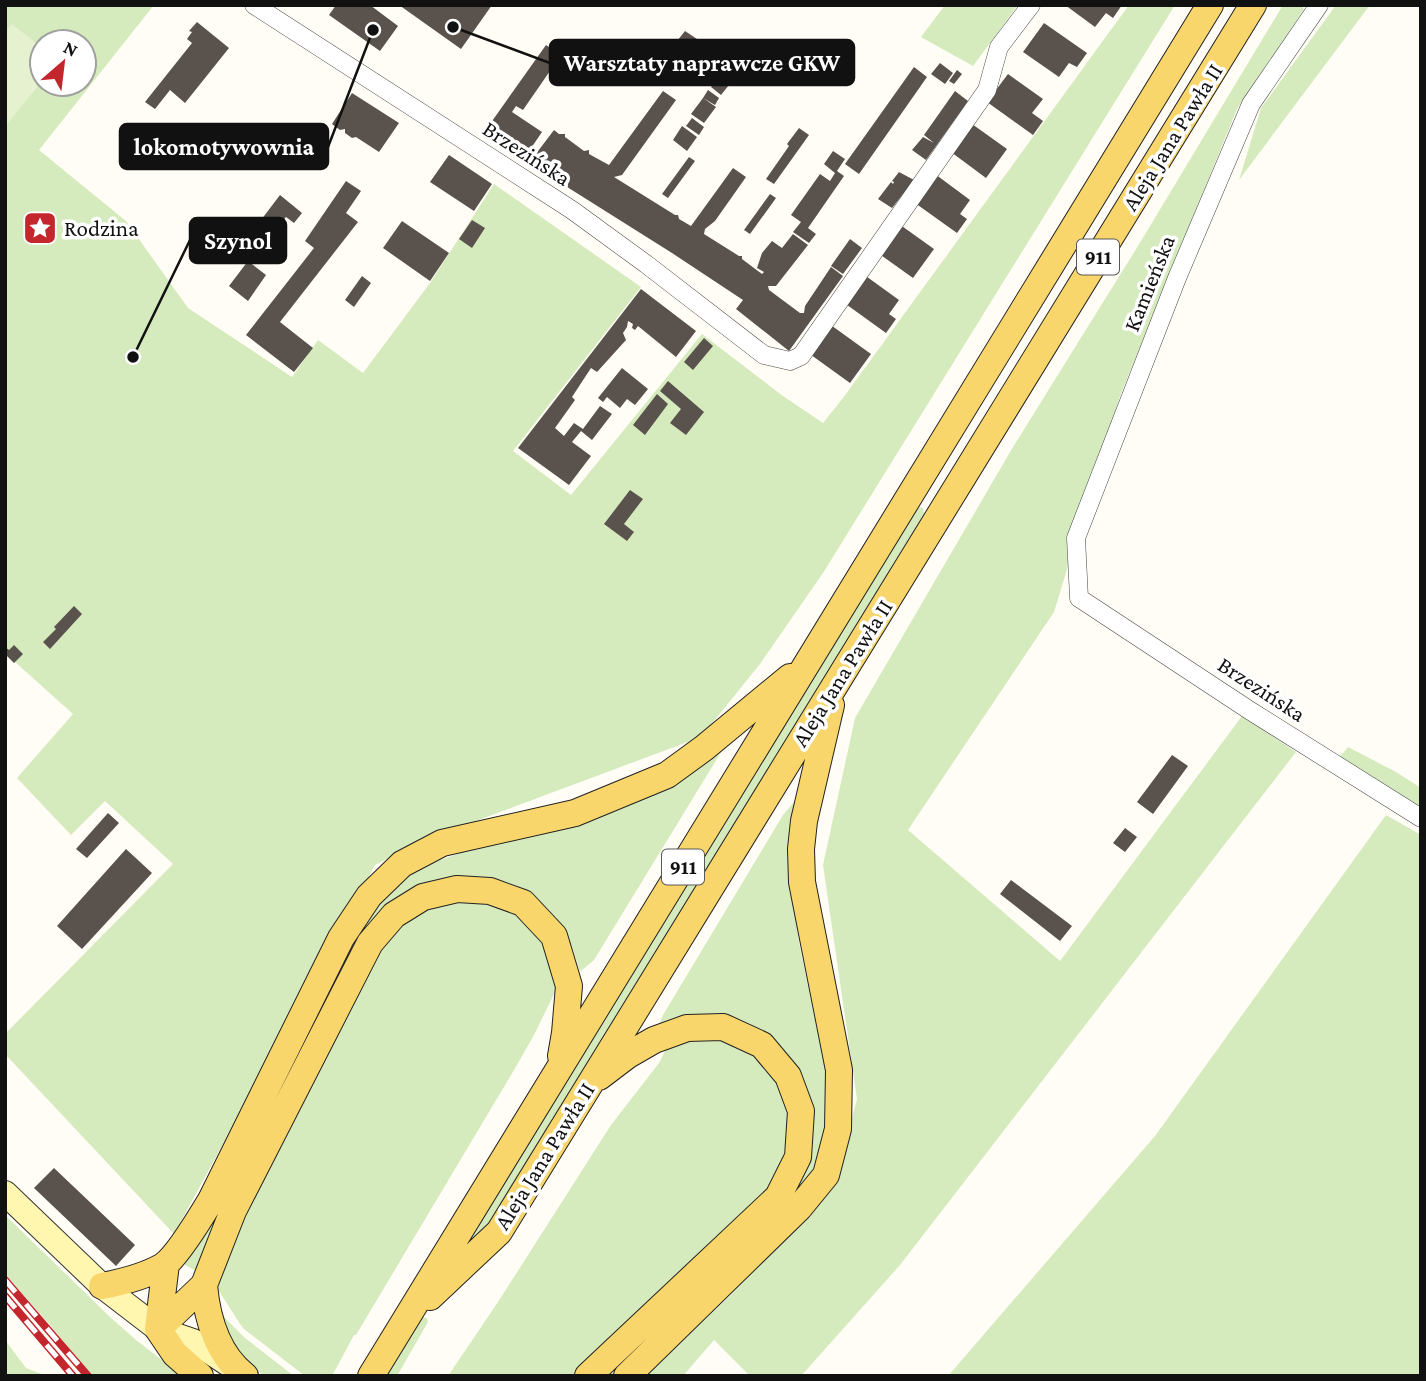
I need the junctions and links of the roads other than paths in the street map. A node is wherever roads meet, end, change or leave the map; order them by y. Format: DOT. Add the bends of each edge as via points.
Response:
graph roads {
  1 [pos="254,5"];
  2 [pos="1031,5"];
  3 [pos="1210,5"];
  4 [pos="1253,5"];
  5 [pos="1319,5"];
  6 [pos="1079,598"];
  7 [pos="808,662"];
  8 [pos="838,679"];
  9 [pos="1421,818"];
  10 [pos="557,1071"];
  11 [pos="587,1087"];
  12 [pos="5,1193"];
  13 [pos="166,1264"];
  14 [pos="204,1285"];
  15 [pos="102,1286"];
  16 [pos="405,1320"];
  17 [pos="158,1329"];
  18 [pos="242,1373"];
  19 [pos="200,1376"];
  20 [pos="371,1376"];
  21 [pos="588,1376"];
  22 [pos="627,1376"];
  1 -- 2 [label="street, Brzezińska" via="572,210 764,355 790,360 801,356 987,90 999,47"];
  3 -- 7 [label="main road, Aleja Jana Pawła II / 911"];
  4 -- 8 [label="main road, Aleja Jana Pawła II / 911"];
  5 -- 6 [label="street, Kamieńska" via="1251,104 1177,278 1076,538"];
  6 -- 9 [label="street, Brzezińska"];
  7 -- 10 [label="main road, Aleja Jana Pawła II / 911"];
  7 -- 13 [label="main road" via="667,775 575,813 442,844 402,864 369,896 341,938 211,1200"];
  8 -- 11 [label="main road, Aleja Jana Pawła II / 911"];
  8 -- 22 [label="main road" via="804,821 802,849 802,882 839,1070 838,1129 826,1175 799,1208"];
  10 -- 14 [label="main road" via="569,986 554,936 523,904 490,891 457,889 423,897 394,915 370,943 233,1211"];
  10 -- 16 [label="main road, Aleja Jana Pawła II / 911"];
  11 -- 16 [label="main road, Aleja Jana Pawła II / 911" via="499,1232"];
  11 -- 21 [label="main road" via="654,1040 687,1028 723,1027 762,1045 788,1076 801,1111 798,1157 778,1196"];
  12 -- 15 [label="main road"];
  13 -- 15 [label="main road" via="134,1279"];
  13 -- 17 [label="main road"];
  14 -- 17 [label="main road"];
  14 -- 18 [label="main road" via="212,1327"];
  15 -- 17 [label="main road"];
  16 -- 20 [label="main road, Aleja Jana Pawła II / 911"];
  17 -- 18 [label="main road" via="193,1341"];
  17 -- 19 [label="main road" via="175,1354"];
}
